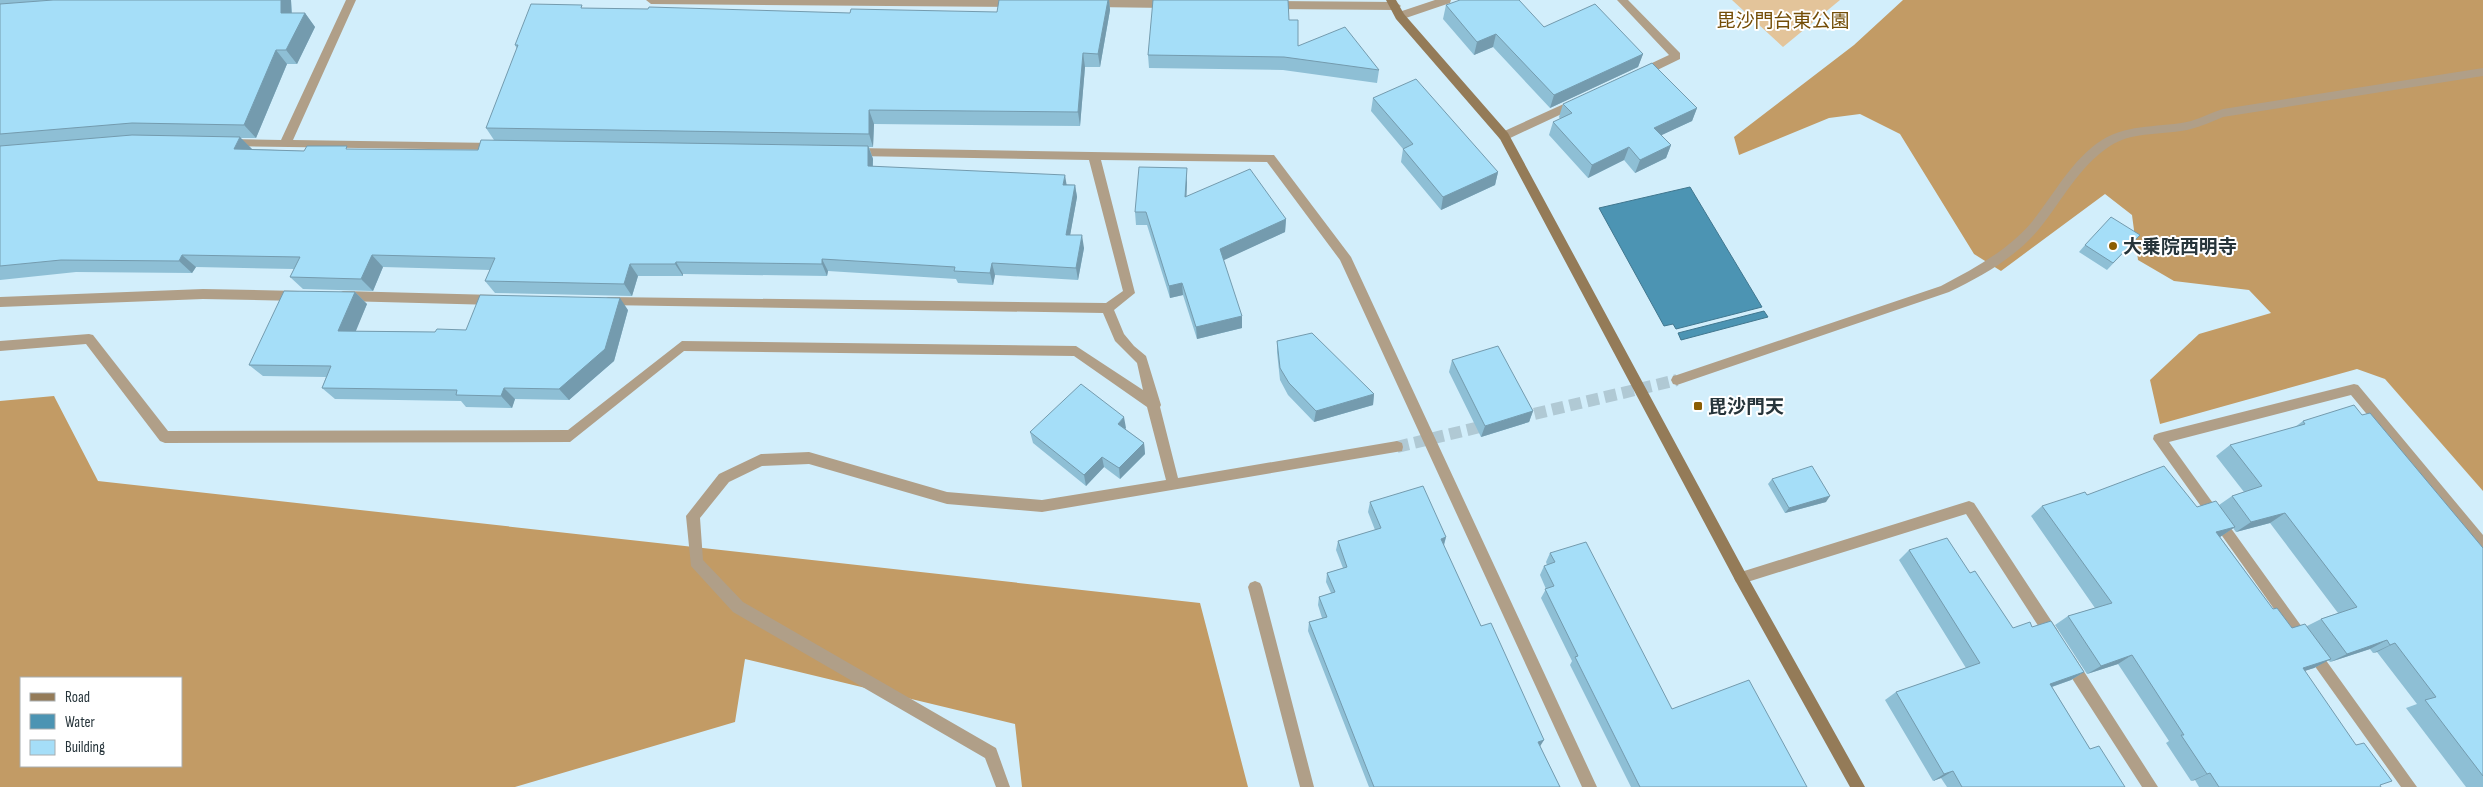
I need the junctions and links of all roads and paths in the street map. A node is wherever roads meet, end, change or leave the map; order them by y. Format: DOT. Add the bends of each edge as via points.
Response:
graph roads {
  1 [pos="351,0"];
  2 [pos="651,0"];
  3 [pos="1446,0"];
  4 [pos="1622,0"];
  5 [pos="1028,3"];
  6 [pos="1078,3"];
  7 [pos="1177,4"];
  8 [pos="1257,5"];
  9 [pos="1396,7"];
  10 [pos="2483,72"];
  11 [pos="1631,77"];
  12 [pos="1586,98"];
  13 [pos="1504,136"];
  14 [pos="219,143"];
  15 [pos="285,144"];
  16 [pos="504,147"];
  17 [pos="844,152"];
  18 [pos="1094,156"];
  19 [pos="311,296"];
  20 [pos="330,296"];
  21 [pos="507,300"];
  22 [pos="0,302"];
  23 [pos="595,302"];
  24 [pos="1108,308"];
  25 [pos="0,346"];
  26 [pos="1677,380"];
  27 [pos="1155,405"];
  28 [pos="1397,447"];
  29 [pos="1173,483"];
  30 [pos="2483,544"];
  31 [pos="1742,578"];
  32 [pos="1255,587"];
  33 [pos="1003,787"];
  34 [pos="1308,787"];
  35 [pos="1590,787"];
  36 [pos="1858,787"];
  37 [pos="2151,787"];
  38 [pos="2410,787"];
  1 -- 15 [label="street"];
  2 -- 5 [label="street"];
  3 -- 9 [label="street"];
  4 -- 11 [label="street" via="1676,56"];
  6 -- 7 [label="street"];
  8 -- 9 [label="street"];
  9 -- 13 [label="street"];
  10 -- 26 [label="street" via="2223,112 2192,125 2121,135 2096,150 2034,227 2006,254 1981,270 1945,288"];
  12 -- 13 [label="street"];
  13 -- 31 [label="street"];
  14 -- 15 [label="street"];
  15 -- 16 [label="street"];
  17 -- 18 [label="street"];
  18 -- 24 [label="street" via="1129,293"];
  18 -- 35 [label="street" via="1270,158 1345,257"];
  19 -- 22 [label="street" via="203,294"];
  20 -- 21 [label="street"];
  23 -- 24 [label="street"];
  24 -- 27 [label="street" via="1112,325 1127,350 1142,360"];
  25 -- 27 [label="street" via="89,339 164,437 570,436 682,346 1076,351"];
  27 -- 29 [label="street"];
  28 -- 29 [label="street"];
  29 -- 33 [label="street" via="1042,506 947,498 809,458 761,460 724,478 693,516 696,562 738,607 991,752"];
  30 -- 38 [label="street" via="2354,389 2159,439"];
  31 -- 36 [label="street"];
  31 -- 37 [label="street" via="1969,507"];
  32 -- 34 [label="street"];
}
